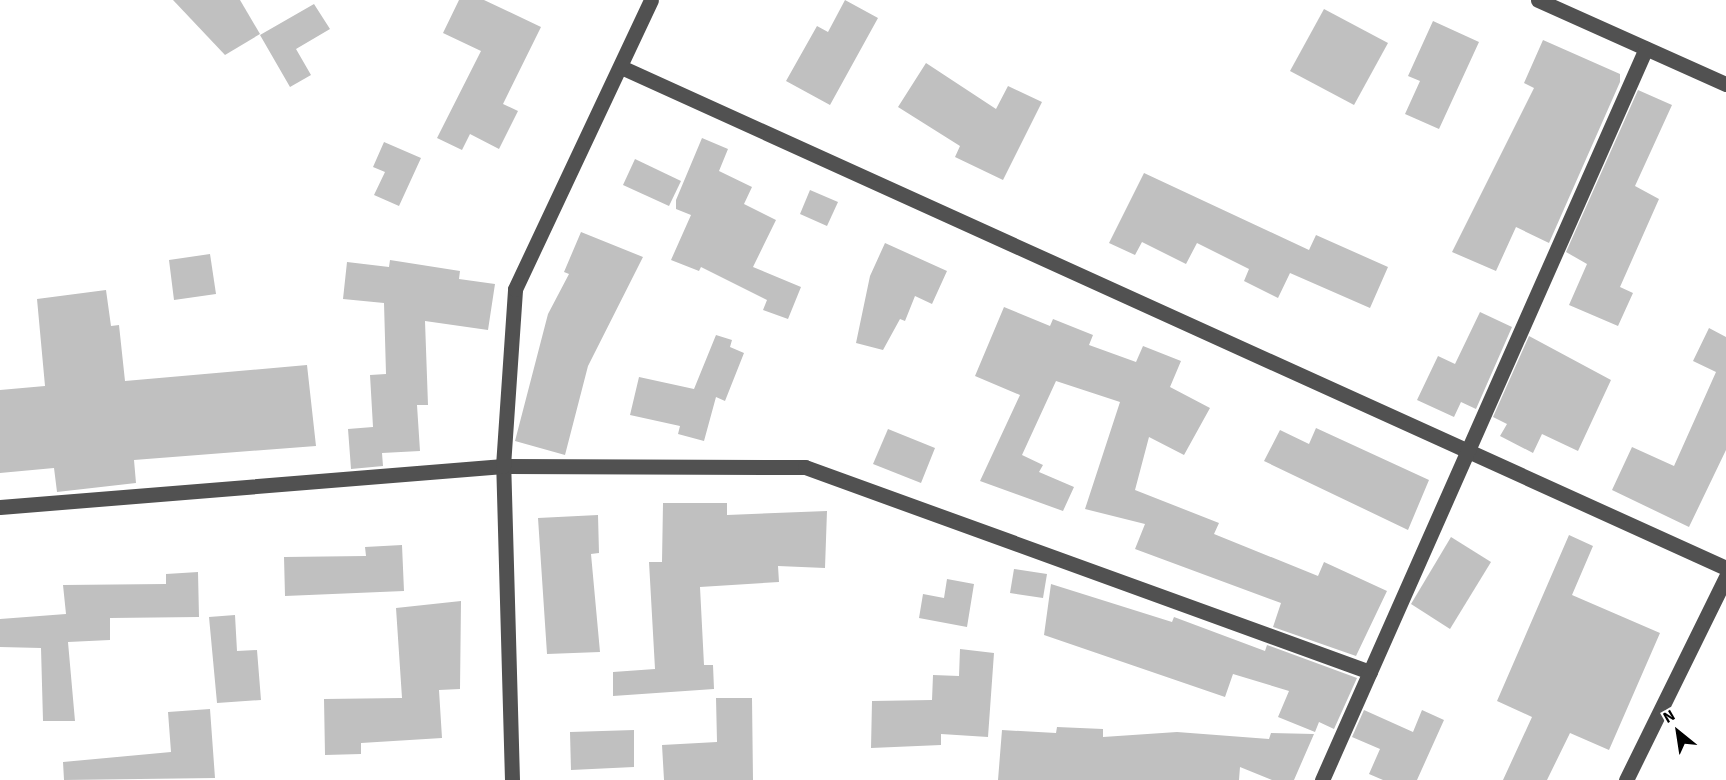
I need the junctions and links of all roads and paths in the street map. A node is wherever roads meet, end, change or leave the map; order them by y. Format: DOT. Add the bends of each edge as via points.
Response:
graph roads {
  1 [pos="651,0"];
  2 [pos="1539,0"];
  3 [pos="1646,48"];
  4 [pos="621,67"];
  5 [pos="1726,84"];
  6 [pos="1464,449"];
  7 [pos="503,466"];
  8 [pos="0,507"];
  9 [pos="1726,568"];
  10 [pos="1726,577"];
  11 [pos="1370,672"];
  12 [pos="512,780"];
  13 [pos="1322,780"];
  14 [pos="1626,780"];
  1 -- 4 [label="street"];
  2 -- 3 [label="street"];
  3 -- 5 [label="street"];
  3 -- 6 [label="street"];
  4 -- 6 [label="street" via="1337,396"];
  4 -- 7 [label="street" via="515,289"];
  6 -- 9 [label="street"];
  6 -- 11 [label="street"];
  7 -- 8 [label="street"];
  7 -- 11 [label="street" via="805,466"];
  7 -- 12 [label="street"];
  10 -- 14 [label="street"];
  11 -- 13 [label="street"];
}
